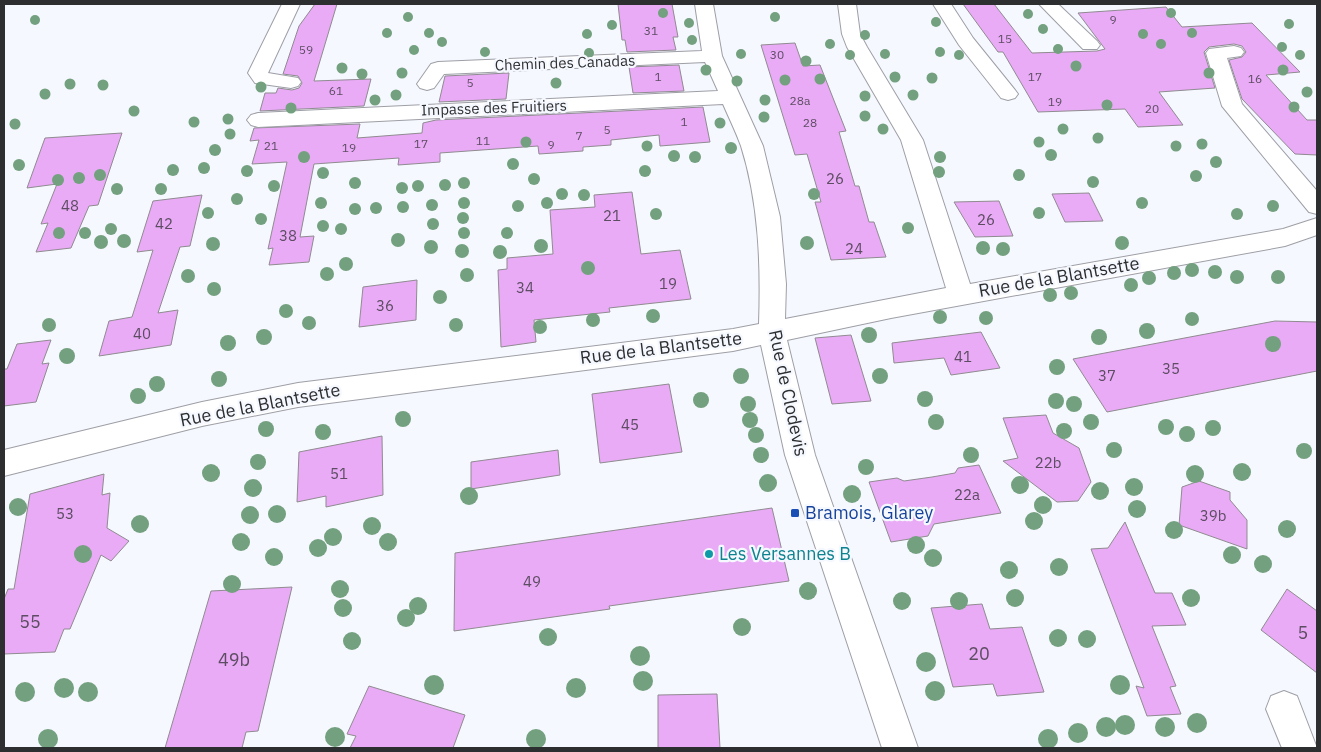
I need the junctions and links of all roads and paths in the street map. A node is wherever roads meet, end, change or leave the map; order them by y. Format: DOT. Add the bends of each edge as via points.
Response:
graph roads {
  1 [pos="291,4"];
  2 [pos="704,4"];
  3 [pos="847,4"];
  4 [pos="942,4"];
  5 [pos="1048,4"];
  6 [pos="1090,45"];
  7 [pos="1234,52"];
  8 [pos="712,56"];
  9 [pos="291,82"];
  10 [pos="427,84"];
  11 [pos="1008,94"];
  12 [pos="730,97"];
  13 [pos="258,120"];
  14 [pos="1317,206"];
  15 [pos="1317,226"];
  16 [pos="962,295"];
  17 [pos="772,333"];
  18 [pos="4,463"];
  19 [pos="1284,709"];
  20 [pos="900,748"];
  21 [pos="1300,748"];
  1 -- 9 [label="street" via="258,73 262,79"];
  2 -- 8 [label="street, Rue de Clodevis"];
  3 -- 16 [label="street" via="854,41 912,140"];
  4 -- 11 [label="street" via="966,41"];
  5 -- 6 [label="street"];
  7 -- 14 [label="street" via="1216,53 1232,106"];
  8 -- 10 [label="street, Chemin des Canadas" via="438,68"];
  8 -- 12 [label="street, Rue de Clodevis"];
  12 -- 13 [label="street, Impasse des Fruitiers"];
  12 -- 17 [label="street, Rue de Clodevis" via="752,146 768,217 773,284"];
  15 -- 16 [label="street, Rue de la Blantsette" via="1285,237"];
  16 -- 17 [label="street, Rue de la Blantsette"];
  17 -- 18 [label="street, Rue de la Blantsette" via="298,395 202,414"];
  17 -- 20 [label="street, Rue de Clodevis" via="806,473"];
  19 -- 21 [label="street"];
}
